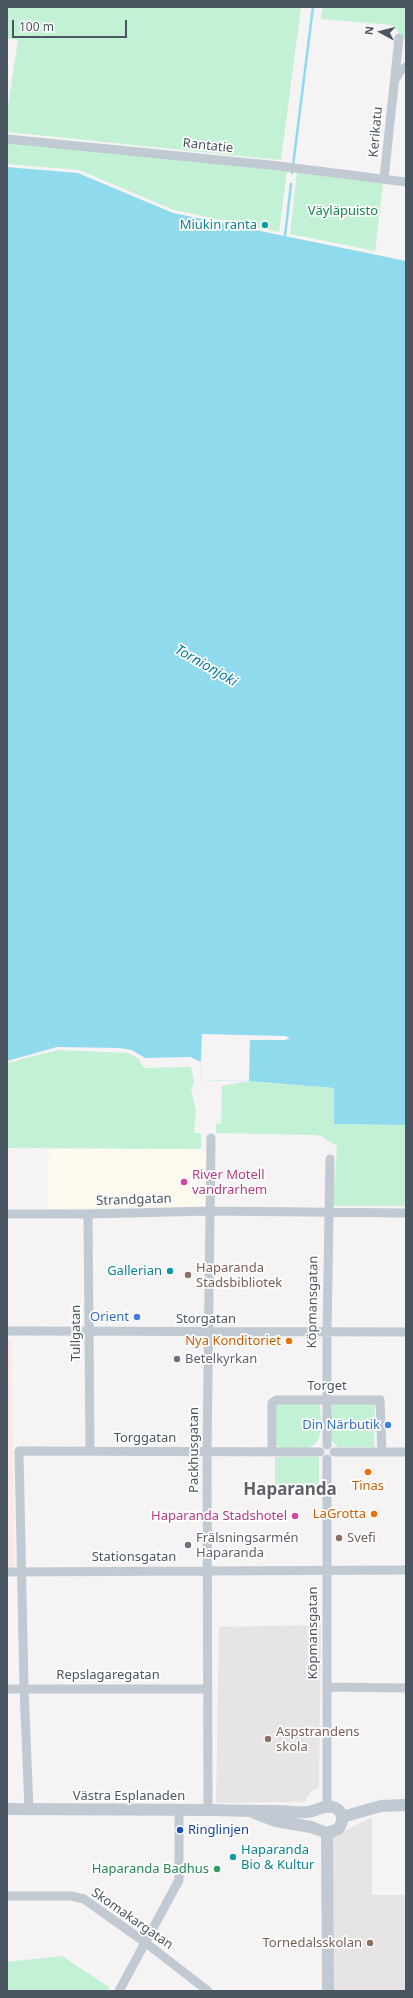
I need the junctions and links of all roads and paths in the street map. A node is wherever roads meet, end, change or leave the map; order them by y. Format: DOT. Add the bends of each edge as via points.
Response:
graph roads {
  1 [pos="406,46"];
  2 [pos="406,67"];
  3 [pos="393,87"];
  4 [pos="7,139"];
  5 [pos="384,179"];
  6 [pos="406,182"];
  7 [pos="210,1138"];
  8 [pos="330,1159"];
  9 [pos="209,1211"];
  10 [pos="328,1212"];
  11 [pos="406,1213"];
  12 [pos="7,1214"];
  13 [pos="88,1214"];
  14 [pos="7,1331"];
  15 [pos="88,1332"];
  16 [pos="209,1332"];
  17 [pos="327,1332"];
  18 [pos="406,1332"];
  19 [pos="327,1399"];
  20 [pos="327,1445"];
  21 [pos="90,1451"];
  22 [pos="207,1451"];
  23 [pos="272,1452"];
  24 [pos="320,1452"];
  25 [pos="334,1452"];
  26 [pos="382,1452"];
  27 [pos="406,1452"];
  28 [pos="327,1459"];
  29 [pos="22,1570"];
  30 [pos="208,1570"];
  31 [pos="326,1570"];
  32 [pos="406,1570"];
  33 [pos="7,1572"];
  34 [pos="327,1687"];
  35 [pos="24,1688"];
  36 [pos="406,1688"];
  37 [pos="7,1689"];
  38 [pos="208,1689"];
  39 [pos="406,1804"];
  40 [pos="323,1808"];
  41 [pos="7,1809"];
  42 [pos="29,1809"];
  43 [pos="178,1810"];
  44 [pos="208,1810"];
  45 [pos="252,1812"];
  46 [pos="342,1817"];
  47 [pos="324,1832"];
  48 [pos="7,1896"];
  49 [pos="146,1943"];
  50 [pos="119,1991"];
  51 [pos="208,1991"];
  52 [pos="328,1991"];
  1 -- 3 [label="street, Kerikatu" via="399,38"];
  2 -- 3 [label="street, Kerikatu" via="396,77"];
  3 -- 5 [label="street, Kerikatu"];
  4 -- 5 [label="street, Rantatie"];
  5 -- 6 [label="street, Rantatie"];
  7 -- 9 [label="street, Packhusgatan"];
  8 -- 10 [label="street, Köpmansgatan"];
  9 -- 10 [label="street, Strandgatan"];
  9 -- 13 [label="street, Strandgatan"];
  9 -- 16 [label="street, Packhusgatan"];
  10 -- 11 [label="street, Strandgatan"];
  10 -- 17 [label="street, Köpmansgatan"];
  12 -- 13 [label="street, Strandgatan"];
  13 -- 15 [label="street, Tullgatan"];
  14 -- 15 [label="street, Storgatan"];
  15 -- 16 [label="street, Storgatan"];
  15 -- 21 [label="street, Tullgatan"];
  16 -- 17 [label="street, Storgatan"];
  16 -- 22 [label="street, Packhusgatan"];
  17 -- 18 [label="street, Storgatan"];
  17 -- 19 [label="street, Köpmansgatan"];
  19 -- 20 [label="street, Köpmansgatan"];
  19 -- 23 [label="street, Torget" via="276,1400 272,1403"];
  19 -- 26 [label="street, Torget" via="380,1400"];
  20 -- 24 [label="street"];
  20 -- 25 [label="street" via="332,1447"];
  21 -- 22 [label="street, Torggatan"];
  21 -- 29 [label="street, Torggatan" via="19,1451"];
  22 -- 23 [label="street, Torggatan"];
  22 -- 30 [label="street, Packhusgatan"];
  23 -- 24 [label="street, Torggatan"];
  24 -- 28 [label="street" via="323,1458"];
  25 -- 26 [label="street"];
  25 -- 28 [label="street" via="333,1456"];
  26 -- 27 [label="street"];
  28 -- 31 [label="street, Köpmansgatan"];
  29 -- 30 [label="street, Stationsgatan"];
  29 -- 33 [label="street, Stationsgatan"];
  29 -- 35 [label="street"];
  30 -- 31 [label="street, Stationsgatan"];
  30 -- 38 [label="street, Packhusgatan"];
  31 -- 32 [label="street, Stationsgatan"];
  31 -- 34 [label="street, Köpmansgatan"];
  34 -- 36 [label="street"];
  34 -- 40 [label="street, Köpmansgatan"];
  35 -- 37 [label="street, Repslagaregatan"];
  35 -- 38 [label="street, Repslagaregatan"];
  35 -- 42 [label="street"];
  38 -- 44 [label="street, Packhusgatan"];
  39 -- 46 [label="street" via="381,1806"];
  40 -- 45 [label="street, Västra Esplanaden" via="307,1812"];
  40 -- 46 [label="street" via="337,1809"];
  40 -- 47 [label="street" via="315,1820"];
  41 -- 42 [label="street, Västra Esplanaden"];
  42 -- 43 [label="street, Västra Esplanaden"];
  43 -- 44 [label="street, Västra Esplanaden"];
  43 -- 49 [label="street" via="180,1880"];
  44 -- 45 [label="street, Västra Esplanaden"];
  45 -- 47 [label="street, Västra Esplanaden" via="275,1821"];
  46 -- 47 [label="street" via="338,1830"];
  47 -- 52 [label="street"];
  48 -- 49 [label="street, Skomakargatan" via="71,1896 84,1899"];
  49 -- 50 [label="street"];
  49 -- 51 [label="street, Skomakargatan"];
}
